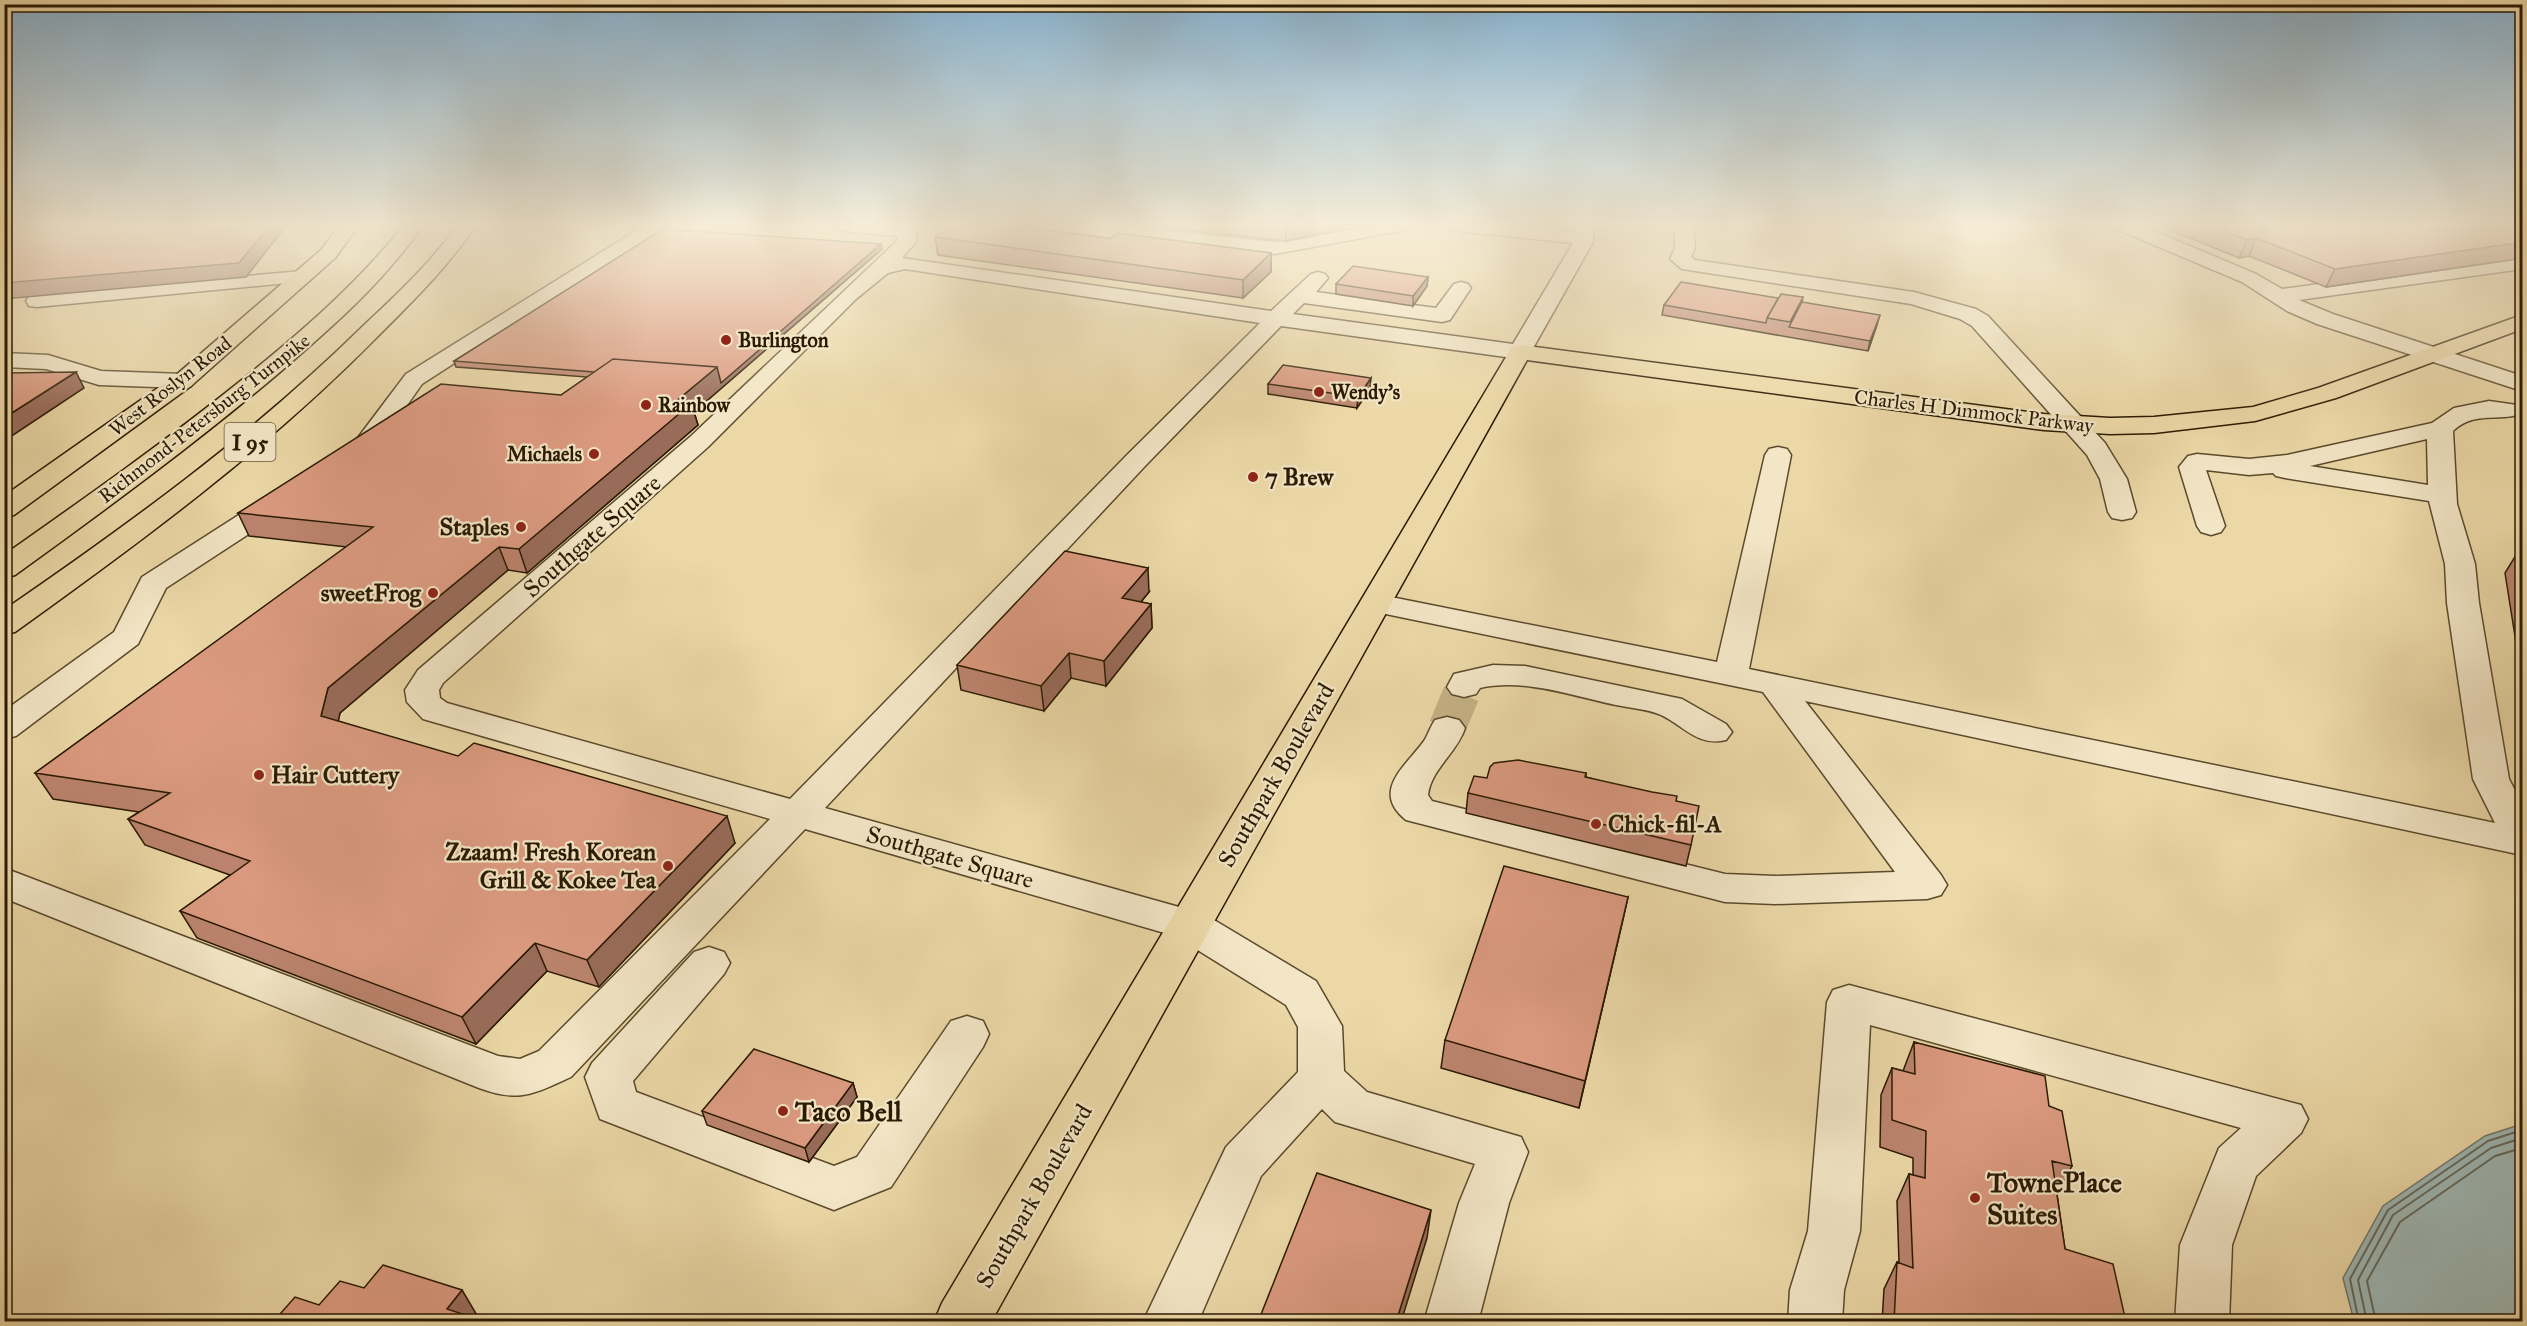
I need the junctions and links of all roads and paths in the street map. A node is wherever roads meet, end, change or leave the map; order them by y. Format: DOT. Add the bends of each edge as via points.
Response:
graph roads {
  1 [pos="193,287"];
  2 [pos="291,287"];
  3 [pos="360,287"];
  4 [pos="415,287"];
  5 [pos="561,287"];
  6 [pos="858,287"];
  7 [pos="1066,287"];
  8 [pos="1309,287"];
  9 [pos="1555,287"];
  10 [pos="1838,287"];
  11 [pos="2264,287"];
  12 [pos="2346,287"];
  13 [pos="1461,288"];
  14 [pos="1299,296"];
  15 [pos="2279,296"];
  16 [pos="37,301"];
  17 [pos="1276,318"];
  18 [pos="2523,322"];
  19 [pos="1520,352"];
  20 [pos="2430,354"];
  21 [pos="4,360"];
  22 [pos="183,381"];
  23 [pos="2515,397"];
  24 [pos="2072,424"];
  25 [pos="2440,429"];
  26 [pos="1778,455"];
  27 [pos="337,464"];
  28 [pos="2262,467"];
  29 [pos="298,489"];
  30 [pos="2442,495"];
  31 [pos="12,499"];
  32 [pos="2122,512"];
  33 [pos="2211,526"];
  34 [pos="4,569"];
  35 [pos="1376,603"];
  36 [pos="4,625"];
  37 [pos="1731,675"];
  38 [pos="1774,684"];
  39 [pos="1464,687"];
  40 [pos="4,728"];
  41 [pos="1447,728"];
  42 [pos="1714,732"];
  43 [pos="798,814"];
  44 [pos="2523,840"];
  45 [pos="4,882"];
  46 [pos="1189,925"];
  47 [pos="709,963"];
  48 [pos="967,1034"];
  49 [pos="1321,1078"];
  50 [pos="961,1322"];
  51 [pos="1170,1322"];
  52 [pos="1450,1322"];
  53 [pos="1815,1322"];
  54 [pos="2202,1322"];
  1 -- 16 [label="street"];
  2 -- 22 [label="main road, West Roslyn Road"];
  3 -- 34 [label="main road, Richmond-Petersburg Turnpike / I 95" via="300,344 149,466"];
  4 -- 36 [label="main road, Richmond-Petersburg Turnpike / I 95" via="305,395 218,469"];
  5 -- 27 [label="street" via="414,380 366,445"];
  6 -- 43 [label="street, Southgate Square" via="699,442 430,677 422,690 424,702 435,711"];
  7 -- 17 [label="street"];
  8 -- 14 [label="street"];
  9 -- 19 [label="street, Southpark Boulevard"];
  10 -- 24 [label="street" via="1914,298 1980,321"];
  11 -- 15 [label="street"];
  12 -- 15 [label="street"];
  13 -- 14 [label="street" via="1442,315"];
  14 -- 17 [label="street"];
  15 -- 20 [label="street" via="2325,319"];
  17 -- 19 [label="street"];
  17 -- 43 [label="street"];
  18 -- 20 [label="main road, Charles H Dimmock Parkway"];
  19 -- 24 [label="main road, Charles H Dimmock Parkway" via="1941,410"];
  19 -- 35 [label="main road, Southpark Boulevard"];
  20 -- 23 [label="street"];
  20 -- 24 [label="main road, Charles H Dimmock Parkway" via="2328,393 2255,414 2154,425"];
  21 -- 22 [label="street" via="48,362 99,378"];
  22 -- 31 [label="main road, West Roslyn Road"];
  23 -- 25 [label="street" via="2457,416"];
  24 -- 32 [label="street" via="2109,467"];
  25 -- 28 [label="street"];
  25 -- 30 [label="street"];
  26 -- 37 [label="street"];
  28 -- 30 [label="street"];
  28 -- 33 [label="street" via="2197,462 2192,467"];
  29 -- 40 [label="street" via="153,583 127,637"];
  30 -- 44 [label="street" via="2460,564 2491,779"];
  35 -- 37 [label="street"];
  35 -- 46 [label="main road, Southpark Boulevard"];
  37 -- 38 [label="street"];
  38 -- 41 [label="street" via="1927,885 1725,888 1419,811 1410,804 1408,795 1413,774 1440,744"];
  38 -- 44 [label="street"];
  39 -- 42 [label="street" via="1466,681 1492,675 1525,676 1670,706"];
  43 -- 45 [label="street" via="555,1064 523,1078 495,1075"];
  43 -- 46 [label="street, Southgate Square"];
  46 -- 49 [label="street, Southgate Square" via="1301,993 1320,1026"];
  46 -- 50 [label="main road, Southpark Boulevard"];
  47 -- 48 [label="street" via="608,1077 617,1105 834,1188 874,1172"];
  49 -- 51 [label="street" via="1243,1162"];
  49 -- 52 [label="street" via="1352,1108 1504,1152 1484,1203"];
  53 -- 54 [label="street" via="1817,1290 1834,1231 1849,1002 2284,1119 2236,1163 2206,1245"];
}
